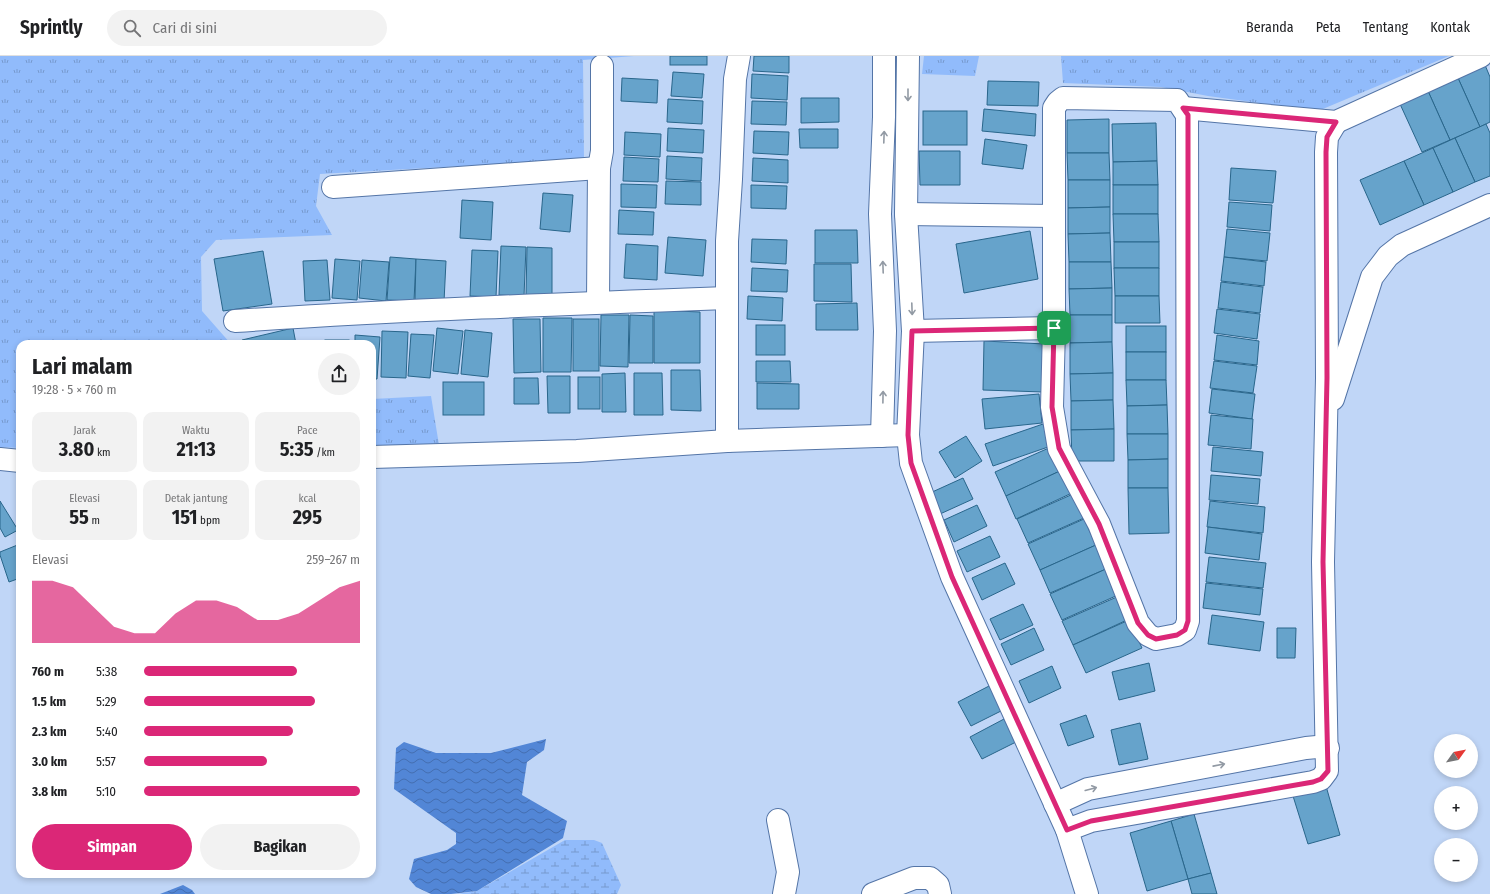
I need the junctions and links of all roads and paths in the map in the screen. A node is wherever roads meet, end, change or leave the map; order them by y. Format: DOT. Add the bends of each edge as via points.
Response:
graph roads {
  1 [pos="739,56"];
  2 [pos="884,56"];
  3 [pos="908,56"];
  4 [pos="1481,56"];
  5 [pos="602,66"];
  6 [pos="1183,108"];
  7 [pos="1336,122"];
  8 [pos="599,168"];
  9 [pos="333,187"];
  10 [pos="1490,205"];
  11 [pos="880,214"];
  12 [pos="906,214"];
  13 [pos="1054,216"];
  14 [pos="726,298"];
  15 [pos="598,302"];
  16 [pos="235,321"];
  17 [pos="1054,328"];
  18 [pos="912,331"];
  19 [pos="1326,422"];
  20 [pos="908,435"];
  21 [pos="882,436"];
  22 [pos="727,441"];
  23 [pos="376,457"];
  24 [pos="0,459"];
  25 [pos="16,461"];
  26 [pos="1328,748"];
  27 [pos="1055,804"];
  28 [pos="778,820"];
  29 [pos="1067,830"];
  30 [pos="784,894"];
  31 [pos="873,894"];
  32 [pos="940,894"];
  33 [pos="1087,894"];
  1 -- 14 [label="street" via="733,105"];
  11 -- 2 [label="street, one-way"];
  3 -- 12 [label="street, one-way"];
  4 -- 7 [label="street"];
  5 -- 8 [label="street" via="602,151"];
  6 -- 7 [label="street"];
  6 -- 13 [label="street" via="1177,100 1063,98 1054,108"];
  6 -- 17 [label="street" via="1188,115 1188,621 1185,630 1177,635 1156,639 1148,635 1138,623 1099,524 1059,448 1052,407"];
  7 -- 19 [label="street" via="1327,137 1326,152"];
  8 -- 9 [label="street"];
  8 -- 15 [label="street"];
  10 -- 19 [label="street" via="1402,245 1388,256 1372,277"];
  11 -- 12 [label="street" via="884,205 893,200 902,204"];
  21 -- 11 [label="street, one-way" via="885,331"];
  12 -- 13 [label="street"];
  12 -- 18 [label="street, one-way"];
  13 -- 17 [label="street"];
  14 -- 15 [label="street"];
  14 -- 22 [label="street"];
  15 -- 16 [label="street"];
  17 -- 18 [label="street"];
  18 -- 20 [label="street"];
  19 -- 26 [label="street" via="1323,562"];
  20 -- 21 [label="street"];
  20 -- 27 [label="street" via="911,463 952,577"];
  21 -- 22 [label="street"];
  22 -- 23 [label="street" via="577,451"];
  24 -- 25 [label="street"];
  27 -- 26 [label="street, one-way" via="1088,789 1306,748"];
  26 -- 29 [label="street" via="1328,771 1321,779 1313,782 1091,821"];
  27 -- 29 [label="street"];
  28 -- 30 [label="street" via="788,872"];
  29 -- 33 [label="street"];
  31 -- 32 [label="street" via="914,878 930,878 938,885"];
}
